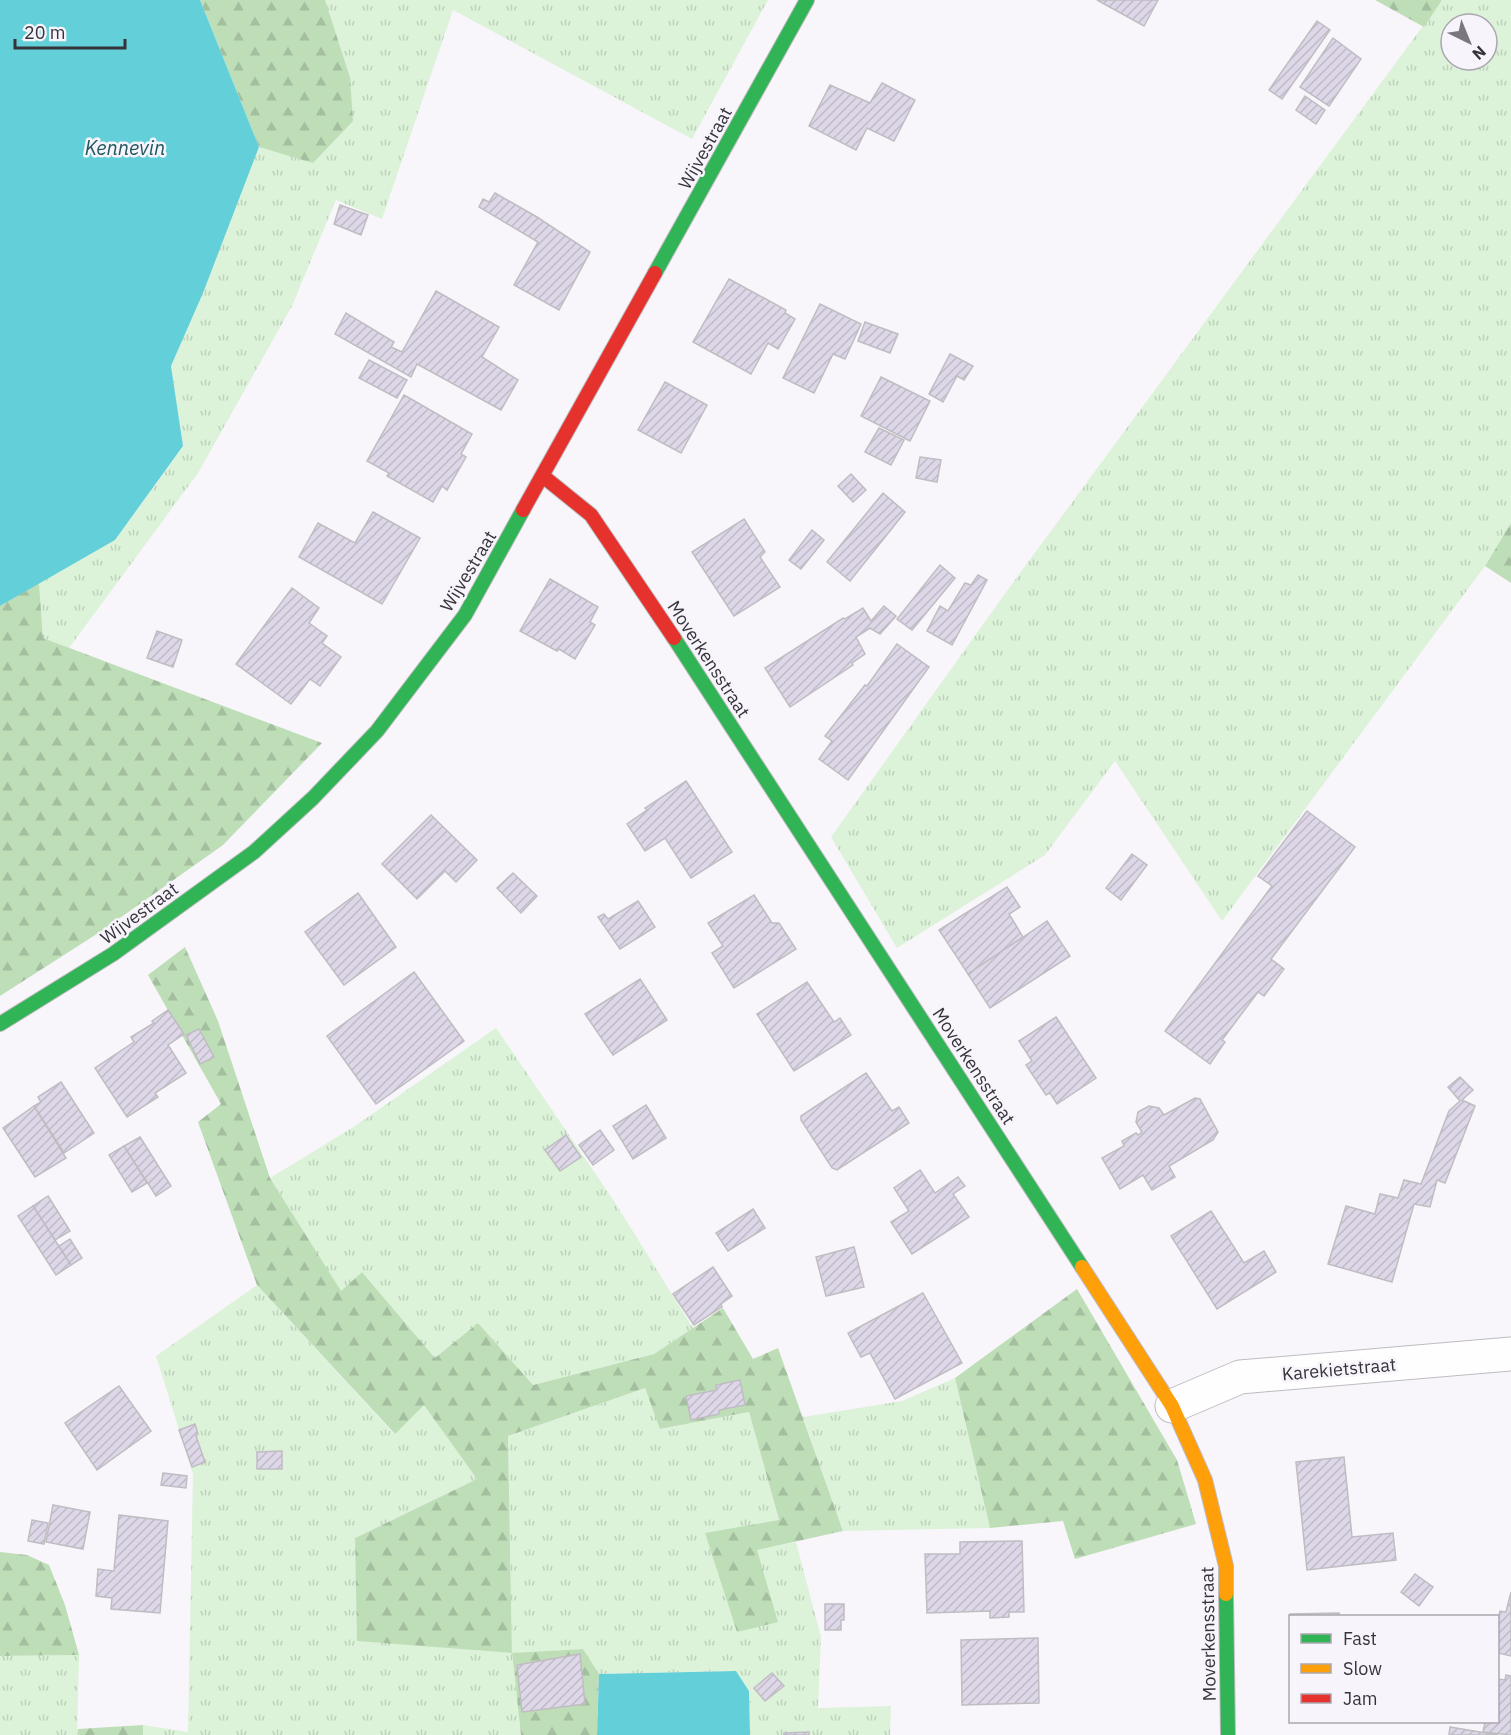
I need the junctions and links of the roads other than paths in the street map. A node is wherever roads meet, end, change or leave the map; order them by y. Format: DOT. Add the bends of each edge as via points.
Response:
graph roads {
  1 [pos="807,0"];
  2 [pos="544,477"];
  3 [pos="0,1024"];
  4 [pos="1511,1354"];
  5 [pos="1172,1406"];
  6 [pos="1227,1735"];
  1 -- 2 [label="street, Wijvestraat"];
  2 -- 3 [label="street, Wijvestraat" via="465,615 377,731 313,798 254,852 113,954"];
  2 -- 5 [label="street, Moverkensstraat" via="591,515"];
  4 -- 5 [label="street, Karekietstraat" via="1240,1377"];
  5 -- 6 [label="street, Moverkensstraat" via="1205,1480 1226,1566"];
}
